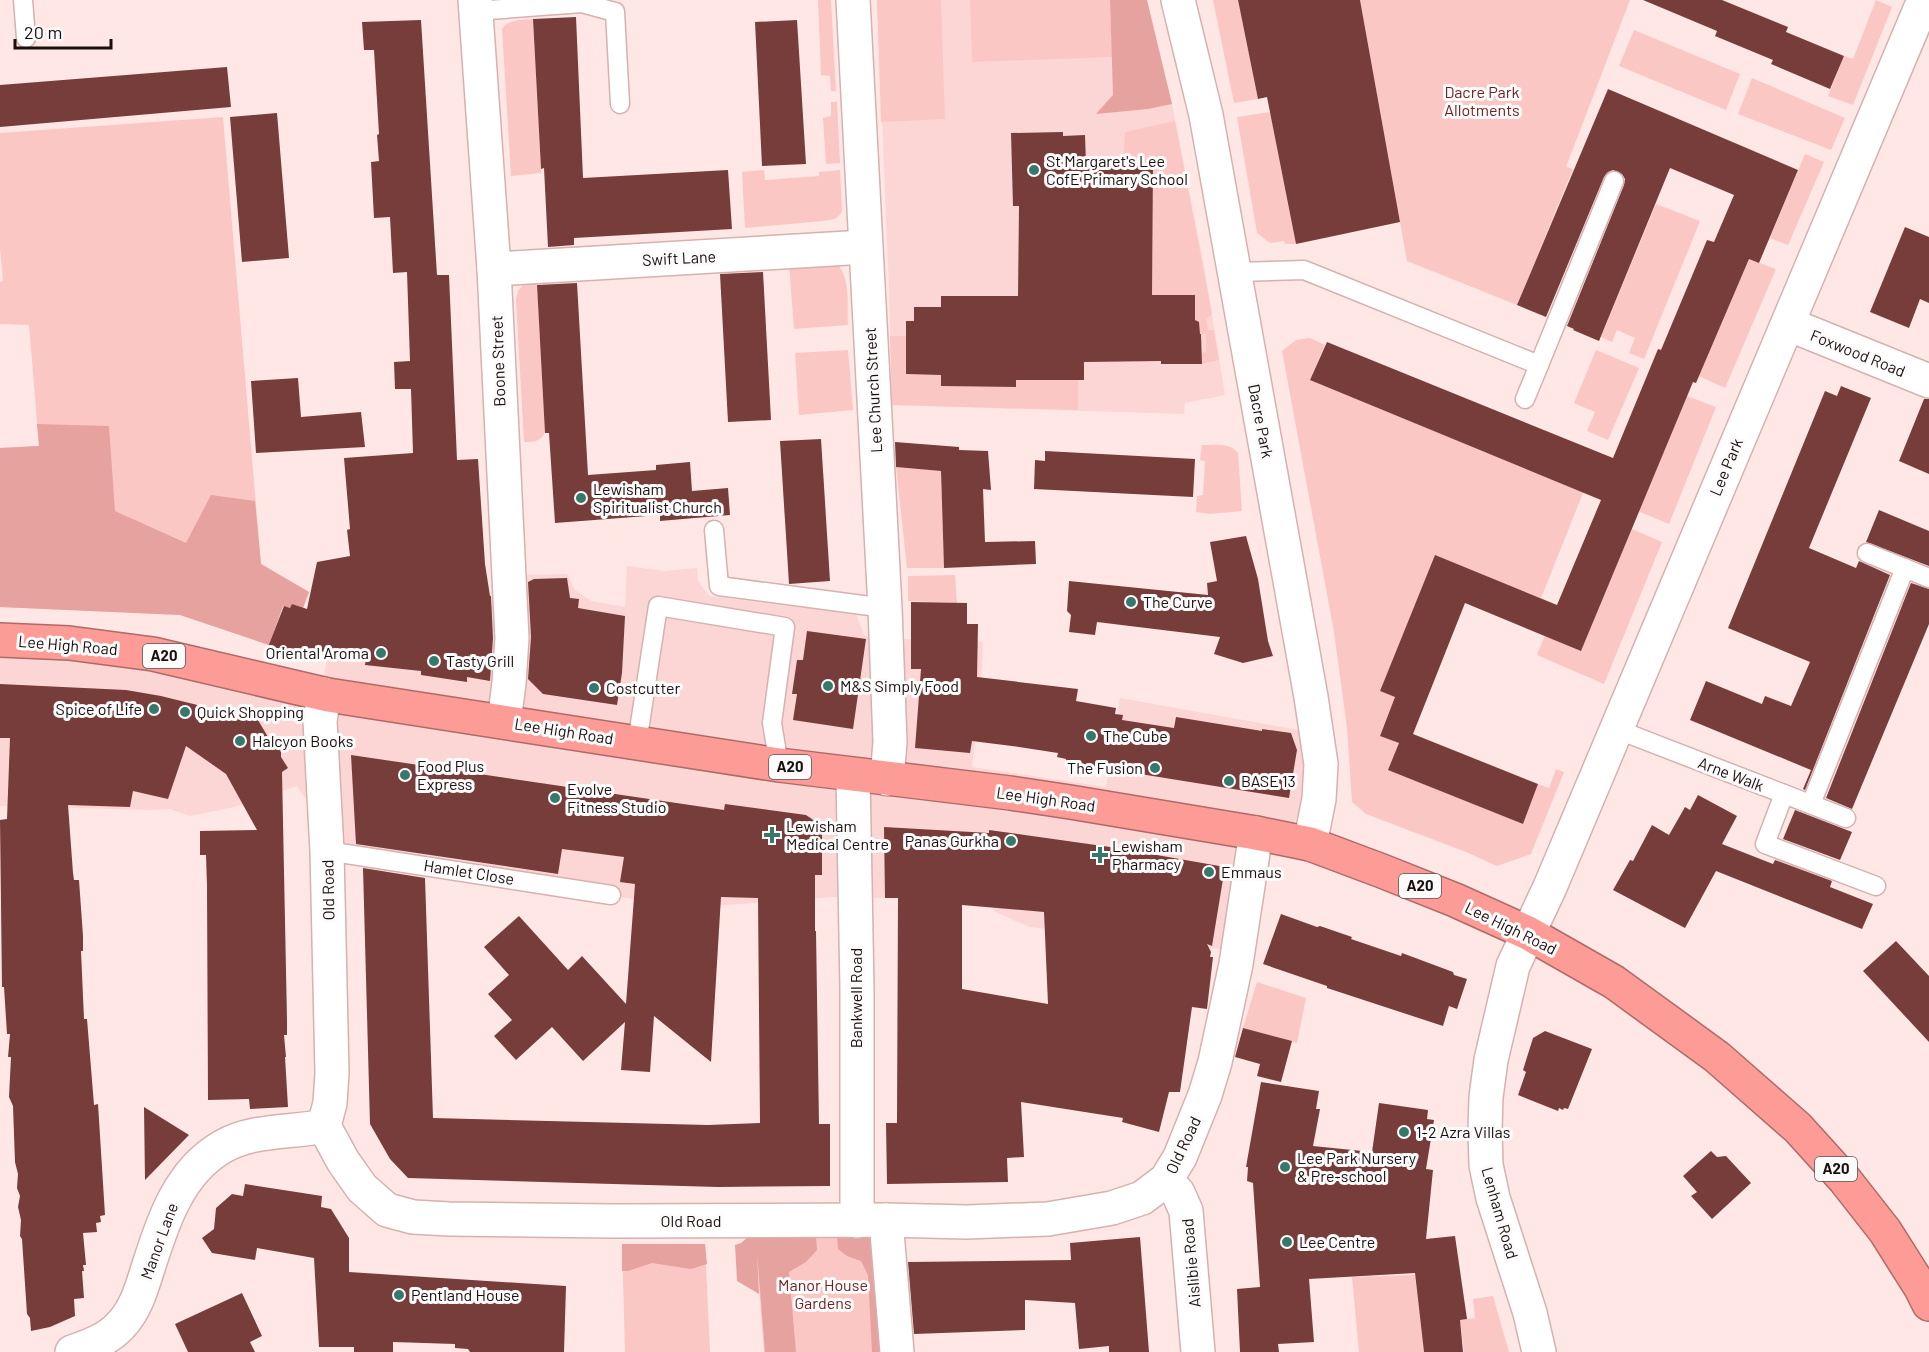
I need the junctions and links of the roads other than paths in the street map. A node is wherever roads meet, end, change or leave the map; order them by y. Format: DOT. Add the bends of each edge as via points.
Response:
graph roads {
  1 [pos="23,0"];
  2 [pos="853,0"];
  3 [pos="1178,0"];
  4 [pos="1924,0"];
  5 [pos="476,6"];
  6 [pos="26,38"];
  7 [pos="620,104"];
  8 [pos="1614,181"];
  9 [pos="865,247"];
  10 [pos="494,269"];
  11 [pos="1235,272"];
  12 [pos="1788,324"];
  13 [pos="1539,365"];
  14 [pos="1929,381"];
  15 [pos="1526,399"];
  16 [pos="714,530"];
  17 [pos="1867,553"];
  18 [pos="1905,568"];
  19 [pos="1929,578"];
  20 [pos="885,608"];
  21 [pos="0,640"];
  22 [pos="324,694"];
  23 [pos="504,722"];
  24 [pos="1616,729"];
  25 [pos="637,743"];
  26 [pos="778,765"];
  27 [pos="853,775"];
  28 [pos="887,779"];
  29 [pos="1784,794"];
  30 [pos="1811,804"];
  31 [pos="1846,818"];
  32 [pos="1256,833"];
  33 [pos="1310,844"];
  34 [pos="327,851"];
  35 [pos="1876,886"];
  36 [pos="611,895"];
  37 [pos="1528,933"];
  38 [pos="324,1126"];
  39 [pos="1167,1180"];
  40 [pos="871,1220"];
  41 [pos="1929,1305"];
  42 [pos="72,1352"];
  43 [pos="897,1352"];
  44 [pos="1198,1352"];
  45 [pos="1539,1352"];
  1 -- 6 [label="lane"];
  2 -- 9 [label="street, Lee Church Street"];
  3 -- 11 [label="street, Dacre Park" via="1206,115"];
  4 -- 12 [label="street, Lee Park"];
  5 -- 7 [label="lane" via="582,3 615,12"];
  5 -- 10 [label="street, Boone Street"];
  8 -- 13 [label="lane"];
  9 -- 10 [label="street, Swift Lane"];
  9 -- 20 [label="street, Lee Church Street"];
  10 -- 23 [label="street, Boone Street" via="512,638"];
  11 -- 13 [label="lane" via="1304,270"];
  11 -- 33 [label="street, Dacre Park" via="1321,764"];
  12 -- 14 [label="street, Foxwood Road"];
  12 -- 24 [label="street, Lee Park"];
  13 -- 15 [label="lane"];
  16 -- 20 [label="lane" via="719,586"];
  17 -- 18 [label="lane"];
  18 -- 19 [label="lane"];
  18 -- 30 [label="lane"];
  20 -- 28 [label="street, Lee Church Street" via="890,742"];
  21 -- 22 [label="highway, Lee High Road / A20" via="69,643 153,654"];
  22 -- 23 [label="highway, Lee High Road / A20"];
  22 -- 34 [label="street, Old Road" via="320,721"];
  23 -- 25 [label="highway, Lee High Road / A20"];
  24 -- 29 [label="lane, Arne Walk"];
  24 -- 37 [label="street, Lee Park"];
  25 -- 26 [label="highway, Lee High Road / A20"];
  25 -- 26 [label="lane" via="658,606 785,627 772,723"];
  26 -- 27 [label="highway, Lee High Road / A20"];
  27 -- 28 [label="highway, Lee High Road / A20"];
  27 -- 40 [label="street, Bankwell Road" via="857,1002"];
  28 -- 32 [label="highway, Lee High Road / A20" via="1010,793"];
  29 -- 30 [label="lane, Arne Walk"];
  29 -- 35 [label="lane" via="1766,844"];
  30 -- 31 [label="lane, Arne Walk"];
  32 -- 33 [label="highway, Lee High Road / A20"];
  32 -- 39 [label="street, Old Road" via="1236,964 1215,1062 1193,1127"];
  33 -- 37 [label="highway, Lee High Road / A20"];
  34 -- 36 [label="lane, Hamlet Close"];
  34 -- 38 [label="street, Old Road" via="332,1073"];
  37 -- 41 [label="highway, Lee High Road / A20" via="1614,982 1717,1057 1798,1128 1885,1231"];
  37 -- 45 [label="street, Lenham Road" via="1514,966 1491,1060 1486,1097 1486,1165"];
  38 -- 40 [label="street, Old Road" via="362,1188 387,1210 413,1216 612,1221"];
  38 -- 42 [label="street, Manor Lane" via="237,1139 206,1159 175,1196 129,1315 109,1336"];
  39 -- 40 [label="street, Old Road" via="1142,1198 1112,1208 1048,1219"];
  39 -- 44 [label="street, Aislibie Road" via="1186,1210"];
  40 -- 43 [label="street, Bankwell Road"];
}
